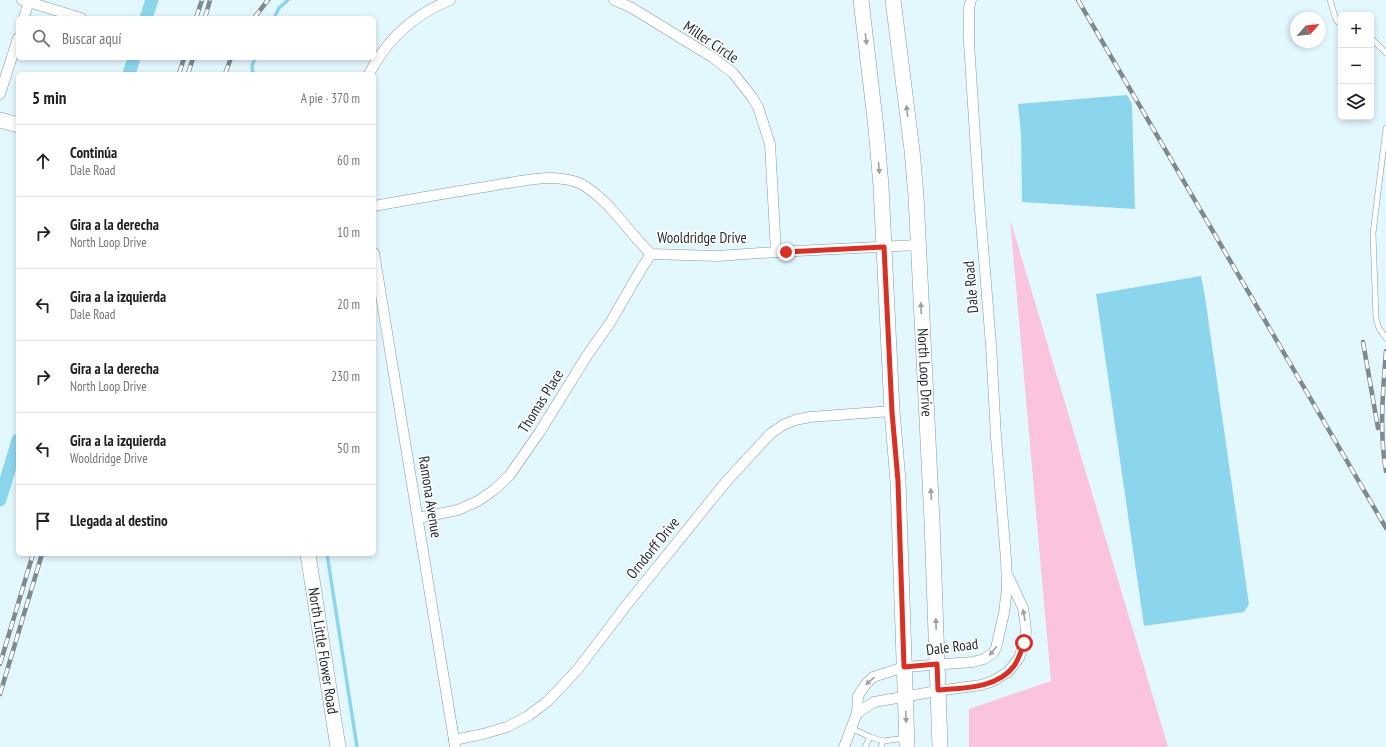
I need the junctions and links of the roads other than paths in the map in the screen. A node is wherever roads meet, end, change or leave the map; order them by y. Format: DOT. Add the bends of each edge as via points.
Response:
graph roads {
  1 [pos="450,0"];
  2 [pos="614,0"];
  3 [pos="861,0"];
  4 [pos="893,0"];
  5 [pos="971,0"];
  6 [pos="1330,0"];
  7 [pos="26,1"];
  8 [pos="24,16"];
  9 [pos="74,16"];
  10 [pos="1338,22"];
  11 [pos="1374,41"];
  12 [pos="16,44"];
  13 [pos="1386,53"];
  14 [pos="376,60"];
  15 [pos="376,60"];
  16 [pos="370,72"];
  17 [pos="0,94"];
  18 [pos="0,120"];
  19 [pos="16,124"];
  20 [pos="1386,128"];
  21 [pos="376,206"];
  22 [pos="918,245"];
  23 [pos="884,247"];
  24 [pos="776,252"];
  25 [pos="651,254"];
  26 [pos="376,265"];
  27 [pos="1386,338"];
  28 [pos="892,412"];
  29 [pos="418,518"];
  30 [pos="308,556"];
  31 [pos="1007,573"];
  32 [pos="937,664"];
  33 [pos="904,667"];
  34 [pos="938,690"];
  35 [pos="905,696"];
  36 [pos="857,713"];
  37 [pos="851,728"];
  38 [pos="870,737"];
  39 [pos="883,741"];
  40 [pos="907,743"];
  41 [pos="454,744"];
  42 [pos="338,747"];
  43 [pos="844,747"];
  44 [pos="865,747"];
  45 [pos="881,747"];
  46 [pos="940,747"];
  1 -- 14 [label="street" via="422,14 396,35"];
  2 -- 24 [label="street, Miller Circle" via="632,8 712,57 733,73 752,97 758,107 770,144"];
  3 -- 23 [label="main road, one-way" via="876,128"];
  22 -- 4 [label="main road, North Loop Drive, one-way" via="912,150"];
  5 -- 31 [label="street, Dale Road" via="969,43"];
  6 -- 10 [label="lane"];
  7 -- 8 [label="street"];
  7 -- 9 [label="street"];
  11 -- 13 [label="lane"];
  12 -- 17 [label="street"];
  15 -- 16 [label="street"];
  18 -- 19 [label="main road"];
  20 -- 27 [label="lane" via="1373,233 1376,319"];
  21 -- 25 [label="street, Wooldridge Drive" via="528,180 565,180 581,184 597,195"];
  22 -- 23 [label="street, Wooldridge Drive"];
  32 -- 22 [label="main road, North Loop Drive, one-way"];
  23 -- 24 [label="street, Wooldridge Drive"];
  23 -- 28 [label="main road"];
  24 -- 25 [label="street, Wooldridge Drive" via="717,256"];
  25 -- 29 [label="street, Thomas Place" via="610,323 509,476 478,501 458,510"];
  26 -- 29 [label="street, Ramona Avenue"];
  28 -- 33 [label="main road" via="898,481"];
  28 -- 41 [label="street, Orndorff Drive" via="810,417 783,425 770,434 725,482 578,669 548,701 528,716 507,726"];
  29 -- 41 [label="street, Ramona Avenue"];
  30 -- 42 [label="main road, North Little Flower Road"];
  31 -- 32 [label="street, Dale Road, one-way" via="1004,613 999,641 993,653 973,662"];
  34 -- 31 [label="street, Dale Road, one-way" via="993,682 1008,672 1019,658 1024,643 1025,621 1023,608"];
  32 -- 33 [label="street, Dale Road"];
  32 -- 34 [label="main road, North Loop Drive"];
  33 -- 35 [label="main road"];
  33 -- 36 [label="street, Dale Road, one-way" via="873,677 858,696"];
  34 -- 35 [label="street, Dale Road"];
  34 -- 46 [label="main road, North Loop Drive"];
  35 -- 36 [label="street, Dale Road" via="874,702"];
  35 -- 40 [label="main road, one-way"];
  36 -- 37 [label="street, Dale Road"];
  37 -- 38 [label="lane"];
  37 -- 43 [label="street, Dale Road"];
  38 -- 39 [label="lane"];
  38 -- 44 [label="lane"];
  39 -- 40 [label="lane"];
  39 -- 45 [label="lane"];
}
